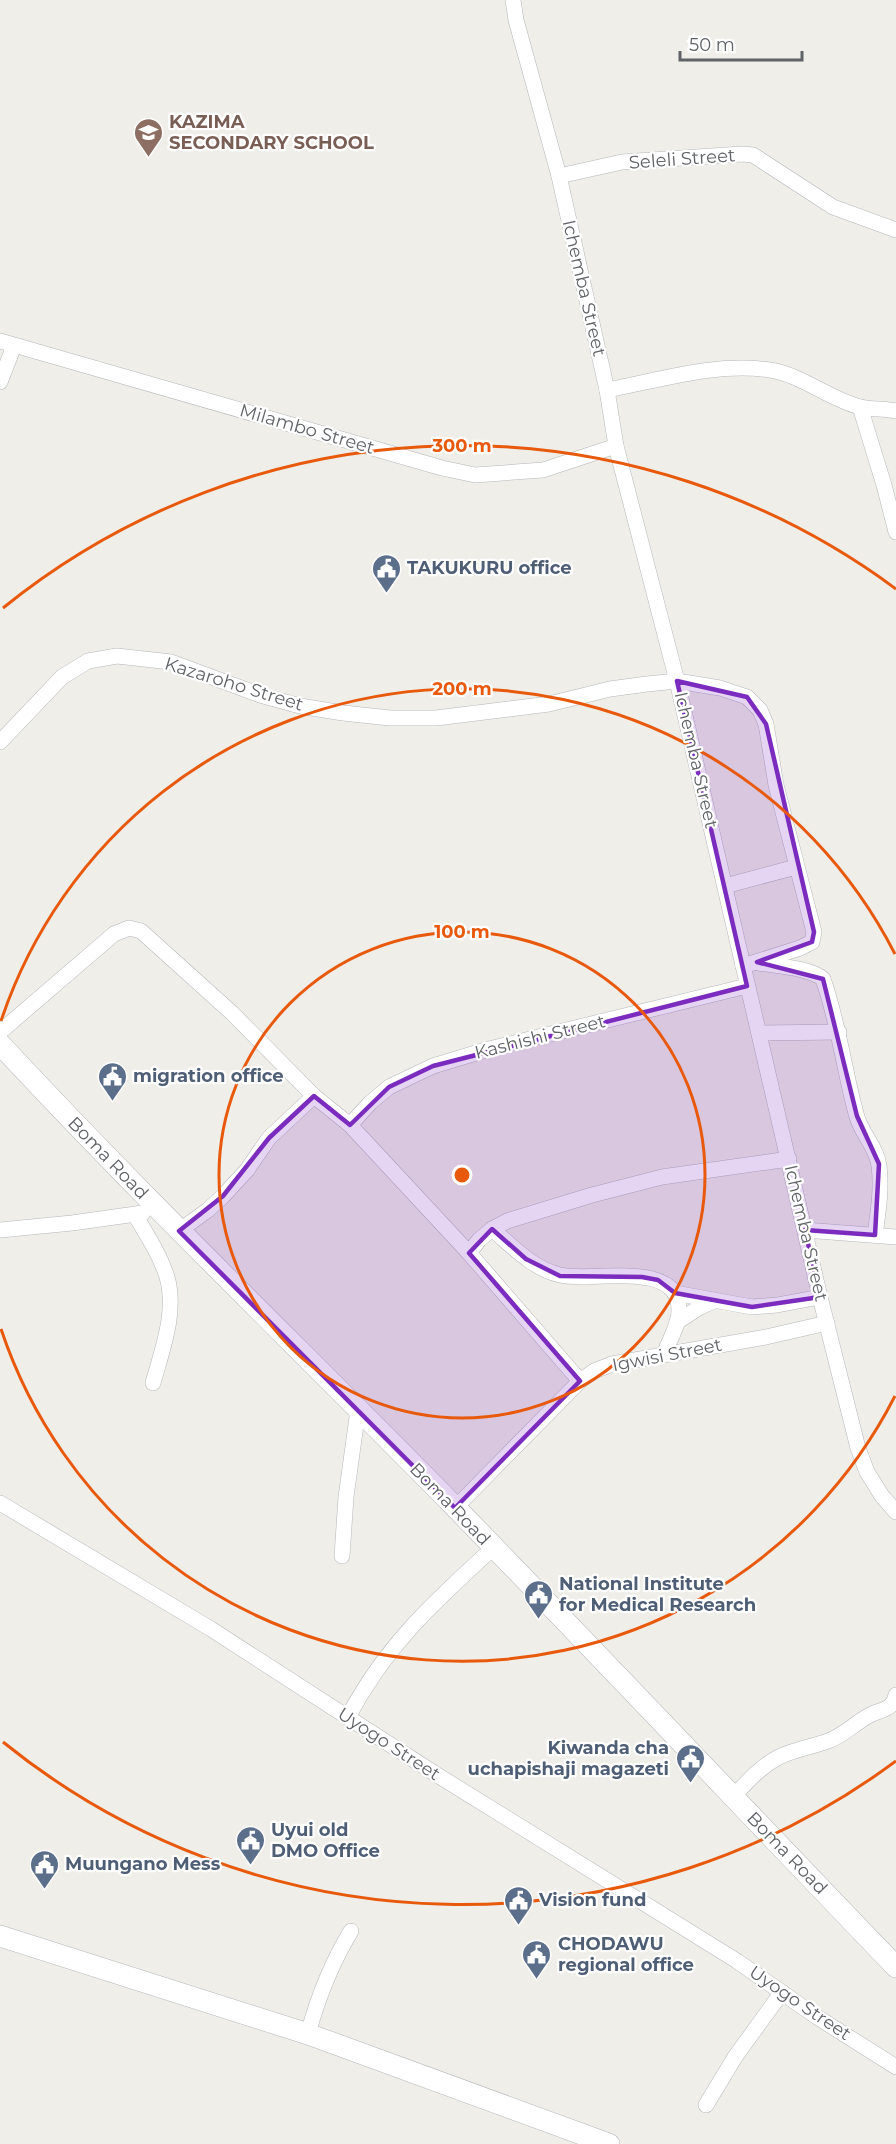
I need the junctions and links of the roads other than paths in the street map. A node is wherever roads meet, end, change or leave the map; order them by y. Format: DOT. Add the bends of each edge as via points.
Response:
graph roads {
  1 [pos="513,0"];
  2 [pos="559,176"];
  3 [pos="896,230"];
  4 [pos="7,344"];
  5 [pos="0,382"];
  6 [pos="607,390"];
  7 [pos="860,407"];
  8 [pos="896,411"];
  9 [pos="616,446"];
  10 [pos="896,532"];
  11 [pos="677,681"];
  12 [pos="0,742"];
  13 [pos="796,867"];
  14 [pos="725,886"];
  15 [pos="750,964"];
  16 [pos="747,986"];
  17 [pos="0,1032"];
  18 [pos="839,1032"];
  19 [pos="760,1033"];
  20 [pos="0,1044"];
  21 [pos="314,1096"];
  22 [pos="350,1125"];
  23 [pos="789,1159"];
  24 [pos="158,1210"];
  25 [pos="135,1215"];
  26 [pos="492,1229"];
  27 [pos="0,1230"];
  28 [pos="179,1230"];
  29 [pos="805,1230"];
  30 [pos="875,1235"];
  31 [pos="896,1237"];
  32 [pos="469,1253"];
  33 [pos="675,1293"];
  34 [pos="820,1297"];
  35 [pos="714,1301"];
  36 [pos="677,1322"];
  37 [pos="827,1323"];
  38 [pos="664,1354"];
  39 [pos="580,1381"];
  40 [pos="153,1383"];
  41 [pos="358,1410"];
  42 [pos="0,1503"];
  43 [pos="455,1508"];
  44 [pos="896,1512"];
  45 [pos="493,1548"];
  46 [pos="342,1556"];
  47 [pos="896,1695"];
  48 [pos="348,1717"];
  49 [pos="733,1797"];
  50 [pos="351,1931"];
  51 [pos="0,1936"];
  52 [pos="896,1967"];
  53 [pos="782,1992"];
  54 [pos="308,2034"];
  55 [pos="896,2067"];
  56 [pos="706,2105"];
  57 [pos="609,2144"];
  1 -- 2 [label="street, Ichemba Street"];
  2 -- 3 [label="street, Seleli Street" via="622,162 753,155 833,207"];
  2 -- 6 [label="street, Ichemba Street"];
  4 -- 5 [label="street"];
  4 -- 9 [label="street, Milambo Street" via="475,475 543,470"];
  6 -- 7 [label="street" via="719,369 747,368 790,375"];
  6 -- 9 [label="street, Ichemba Street"];
  7 -- 8 [label="street"];
  7 -- 10 [label="street"];
  9 -- 11 [label="street, Ichemba Street"];
  11 -- 12 [label="street, Kazaroho Street" via="610,689 549,704 436,718 390,718 300,706 171,662 117,656 88,661 62,677"];
  11 -- 13 [label="street, Kazaroho Street" via="747,697 760,710"];
  11 -- 14 [label="street, Ichemba Street"];
  13 -- 14 [label="street"];
  13 -- 15 [label="street, Kazaroho Street" via="814,932 812,942"];
  14 -- 15 [label="street, Ichemba Street"];
  15 -- 16 [label="street, Ichemba Street"];
  15 -- 18 [label="street" via="819,975"];
  16 -- 19 [label="street, Ichemba Street"];
  16 -- 22 [label="street, Kashishi Street" via="433,1066 389,1087"];
  17 -- 21 [label="street" via="114,934 129,928 141,931 195,978"];
  18 -- 19 [label="street"];
  18 -- 30 [label="street" via="857,1116 879,1164"];
  19 -- 23 [label="street, Ichemba Street"];
  20 -- 24 [label="main road, Boma Road"];
  21 -- 22 [label="street"];
  21 -- 28 [label="street" via="269,1138 223,1196"];
  22 -- 32 [label="street"];
  23 -- 26 [label="street" via="653,1179 592,1194"];
  23 -- 29 [label="street, Ichemba Street"];
  24 -- 25 [label="street"];
  24 -- 28 [label="main road, Boma Road"];
  25 -- 27 [label="street"];
  25 -- 40 [label="street" via="156,1251 170,1294 170,1313"];
  26 -- 32 [label="street"];
  26 -- 33 [label="street" via="543,1270 560,1276 642,1277 658,1280"];
  28 -- 41 [label="main road, Boma Road"];
  29 -- 30 [label="street"];
  29 -- 34 [label="street, Ichemba Street"];
  30 -- 31 [label="street"];
  32 -- 39 [label="street"];
  33 -- 35 [label="street"];
  33 -- 36 [label="street" via="680,1312"];
  34 -- 35 [label="street" via="764,1307"];
  34 -- 37 [label="street, Ichemba Street"];
  35 -- 36 [label="street"];
  36 -- 38 [label="street"];
  37 -- 38 [label="street, Igwisi Street"];
  37 -- 44 [label="street, Ichemba Street" via="861,1456 882,1496"];
  38 -- 39 [label="street, Igwisi Street" via="612,1364"];
  39 -- 43 [label="street, Igwisi Street"];
  41 -- 43 [label="main road, Boma Road"];
  41 -- 46 [label="street"];
  42 -- 48 [label="street, Uyogo Street" via="211,1629"];
  43 -- 45 [label="main road, Boma Road"];
  45 -- 48 [label="street" via="406,1631 380,1663"];
  45 -- 49 [label="main road, Boma Road"];
  47 -- 49 [label="street" via="887,1710 871,1714 846,1732 779,1757 750,1778"];
  48 -- 53 [label="street, Uyogo Street"];
  49 -- 52 [label="main road, Boma Road"];
  50 -- 54 [label="street" via="329,1971"];
  51 -- 54 [label="main road"];
  53 -- 55 [label="street, Uyogo Street"];
  53 -- 56 [label="street"];
  54 -- 57 [label="main road"];
}
